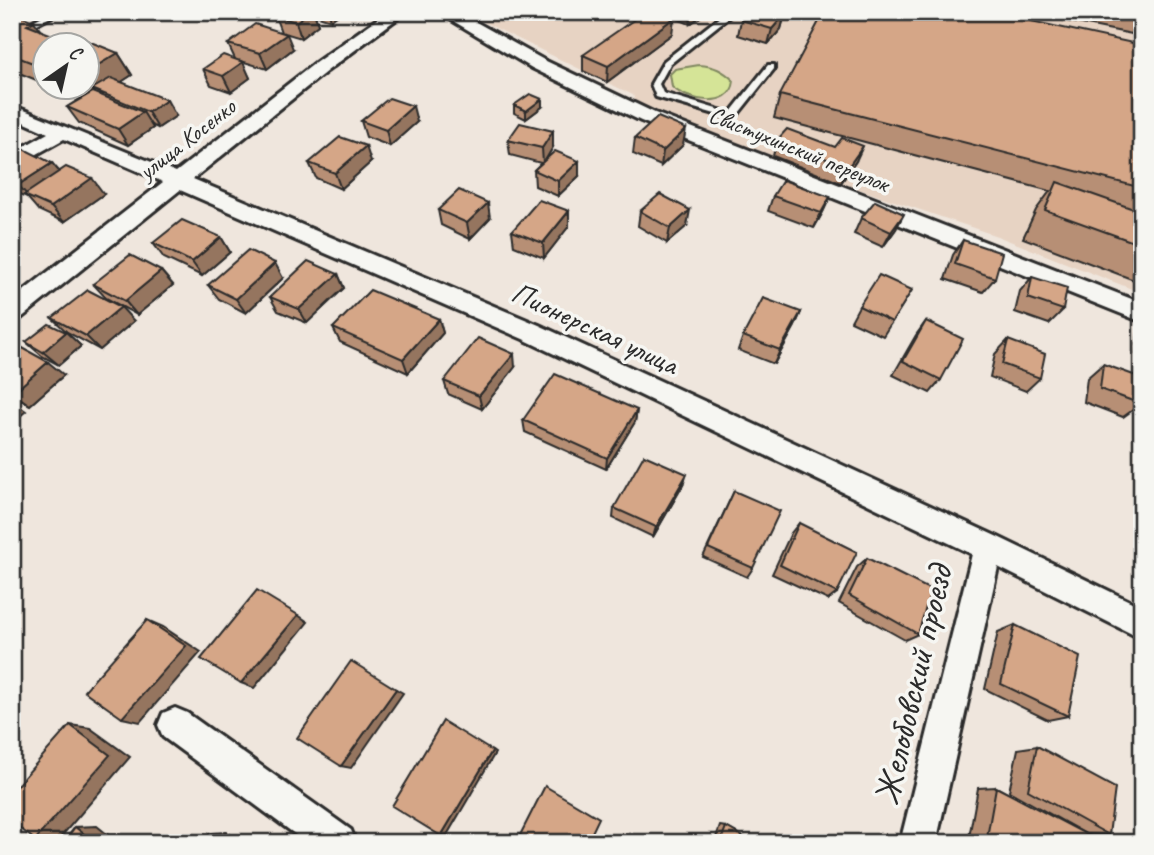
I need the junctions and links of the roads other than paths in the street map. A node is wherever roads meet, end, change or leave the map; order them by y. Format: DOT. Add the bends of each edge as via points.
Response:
graph roads {
  1 [pos="56,12"];
  2 [pos="398,12"];
  3 [pos="446,12"];
  4 [pos="731,12"];
  5 [pos="12,35"];
  6 [pos="771,67"];
  7 [pos="12,110"];
  8 [pos="63,132"];
  9 [pos="12,162"];
  10 [pos="176,181"];
  11 [pos="12,313"];
  12 [pos="1142,313"];
  13 [pos="988,547"];
  14 [pos="1142,624"];
  15 [pos="175,725"];
  16 [pos="338,843"];
  17 [pos="918,843"];
  1 -- 5 [label="lane"];
  2 -- 10 [label="street, улица Косенко"];
  3 -- 12 [label="street, Свистухинский переулок" via="538,64 648,117"];
  4 -- 6 [label="lane" via="667,63 655,85 659,95 732,116"];
  7 -- 8 [label="street, Пионерская улица"];
  8 -- 9 [label="street"];
  8 -- 10 [label="street, Пионерская улица"];
  10 -- 11 [label="street, улица Косенко"];
  10 -- 13 [label="street, Пионерская улица" via="531,332"];
  13 -- 14 [label="street, Пионерская улица"];
  13 -- 17 [label="street, Желобовский проезд"];
  15 -- 16 [label="street"];
}
